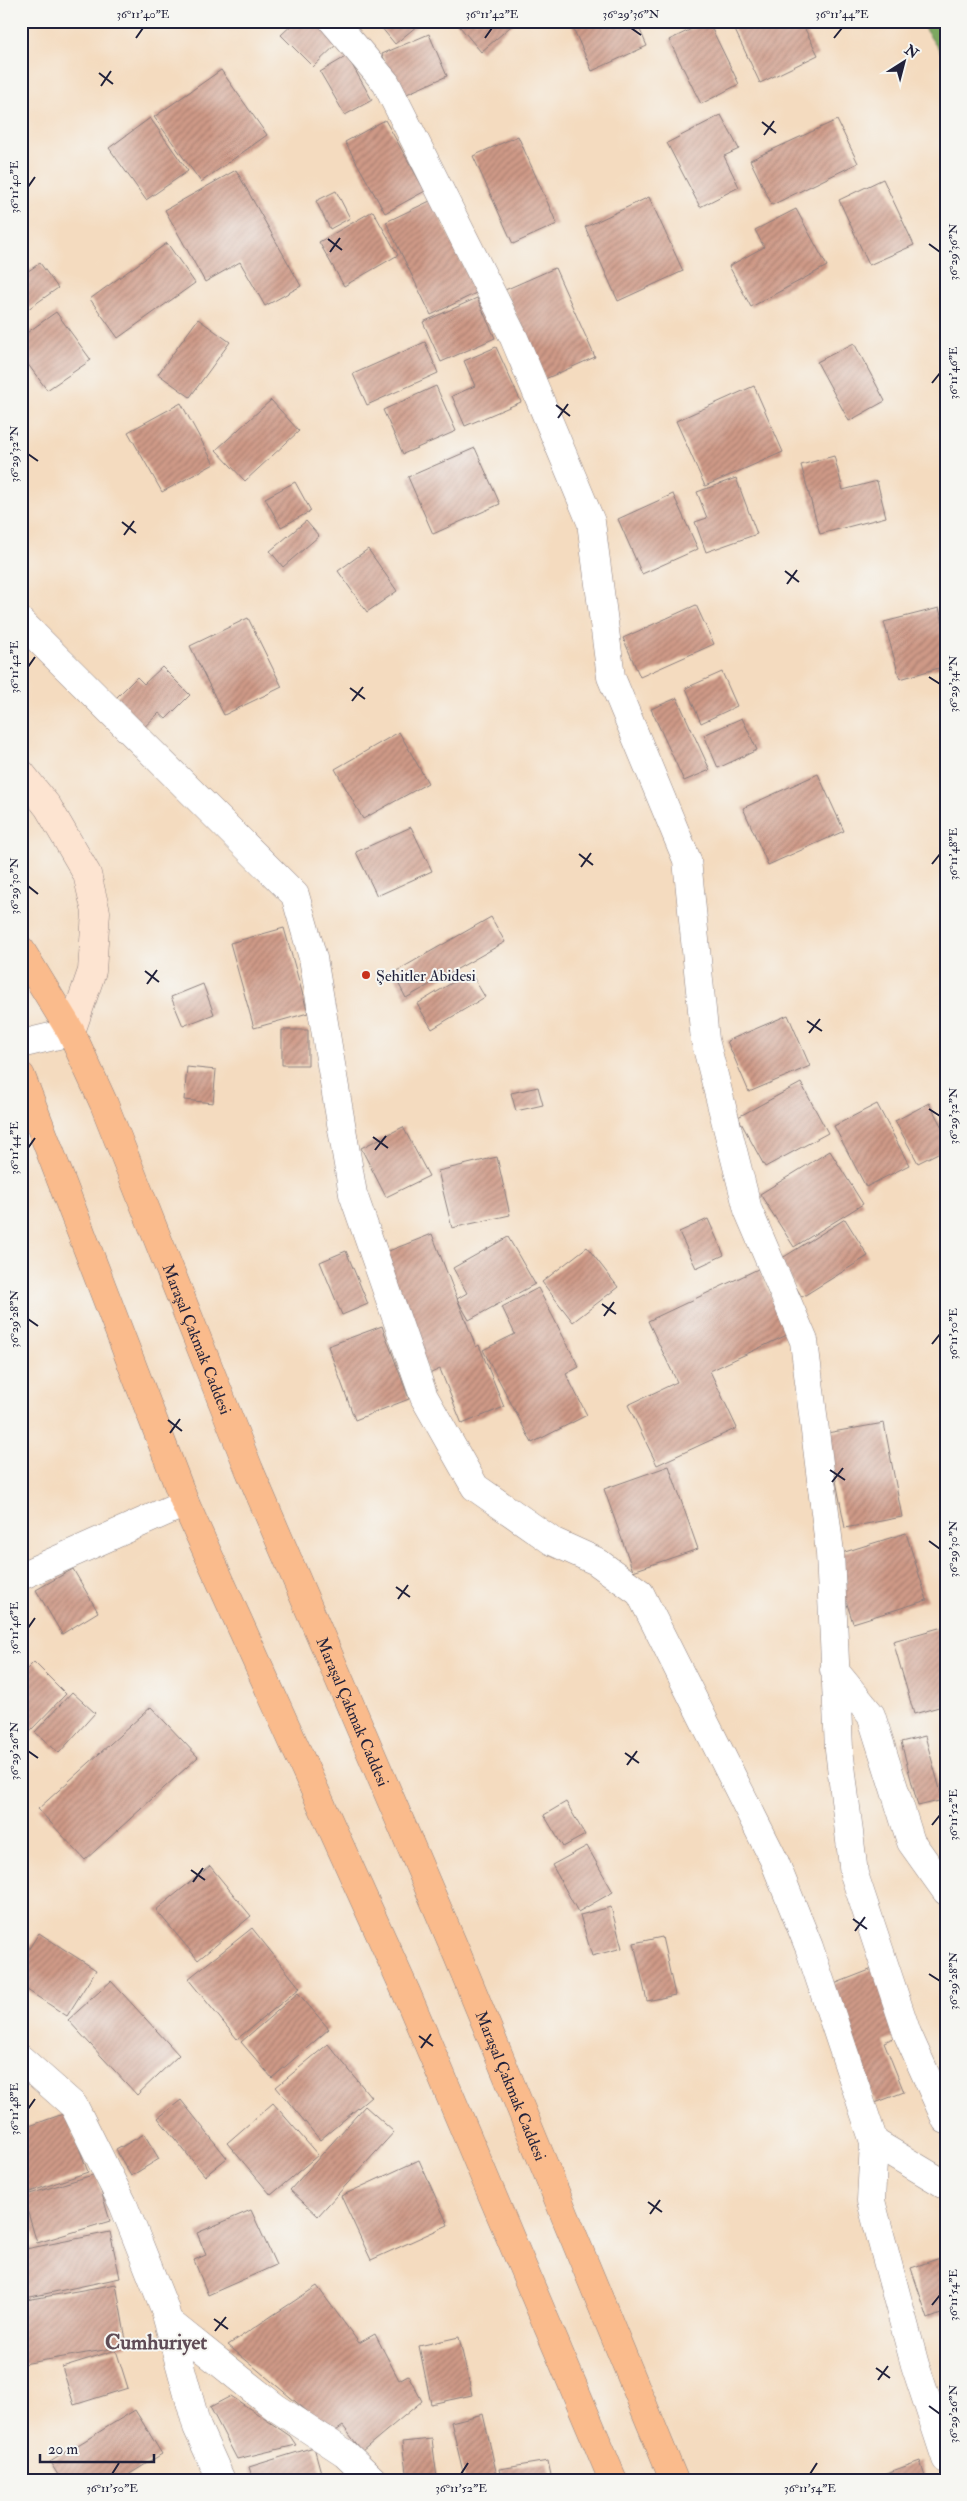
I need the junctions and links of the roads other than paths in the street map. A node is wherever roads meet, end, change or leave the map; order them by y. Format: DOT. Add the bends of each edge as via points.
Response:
graph roads {
  1 [pos="333,21"];
  2 [pos="21,622"];
  3 [pos="21,772"];
  4 [pos="21,950"];
  5 [pos="71,1032"];
  6 [pos="21,1044"];
  7 [pos="21,1076"];
  8 [pos="186,1504"];
  9 [pos="21,1576"];
  10 [pos="834,1670"];
  11 [pos="946,1891"];
  12 [pos="21,2058"];
  13 [pos="946,2120"];
  14 [pos="874,2142"];
  15 [pos="946,2185"];
  16 [pos="169,2322"];
  17 [pos="946,2459"];
  18 [pos="221,2480"];
  19 [pos="373,2480"];
  20 [pos="613,2480"];
  21 [pos="674,2480"];
  1 -- 10 [label="street" via="386,83 514,338 591,522 611,677 687,860 705,1040 748,1210 804,1341 830,1553"];
  2 -- 14 [label="street" via="295,895 313,958 353,1194 424,1397 475,1487 552,1541 596,1561 640,1593 774,1860 809,1947"];
  3 -- 5 [label="main road" via="48,807 87,874 96,912 92,971"];
  4 -- 5 [label="highway, Maraşal Çakmak Caddesi"];
  5 -- 6 [label="street"];
  5 -- 21 [label="highway, Maraşal Çakmak Caddesi" via="104,1104 249,1469 461,1963"];
  7 -- 8 [label="highway"];
  8 -- 9 [label="street"];
  8 -- 20 [label="highway" via="406,1992"];
  10 -- 11 [label="street" via="871,1715 911,1842"];
  10 -- 13 [label="street" via="839,1749 854,1874 907,2033"];
  12 -- 16 [label="street" via="74,2106 123,2204"];
  14 -- 15 [label="street"];
  14 -- 17 [label="street" via="871,2201 915,2364"];
  16 -- 18 [label="street" via="197,2427"];
  16 -- 19 [label="street" via="275,2407 345,2453"];
}
